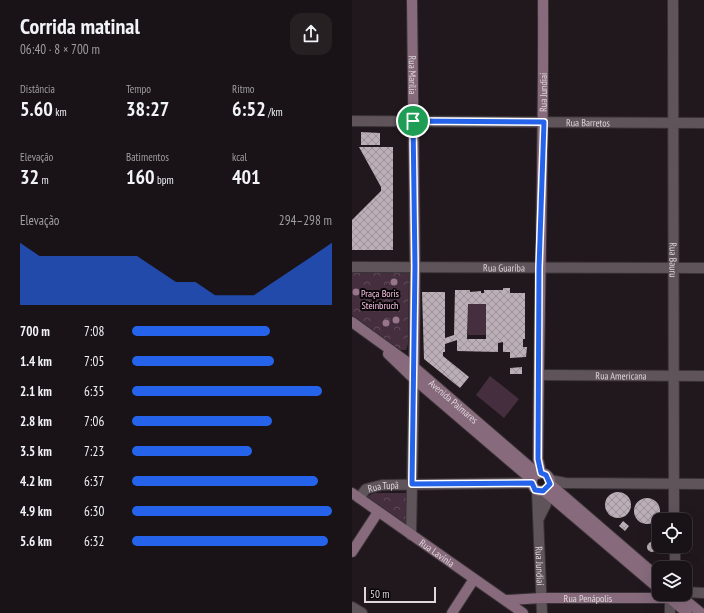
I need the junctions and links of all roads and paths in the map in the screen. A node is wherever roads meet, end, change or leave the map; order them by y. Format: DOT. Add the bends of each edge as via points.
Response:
graph roads {
  1 [pos="412,0"];
  2 [pos="543,0"];
  3 [pos="673,0"];
  4 [pos="352,121"];
  5 [pos="413,121"];
  6 [pos="544,122"];
  7 [pos="674,123"];
  8 [pos="704,123"];
  9 [pos="415,266"];
  10 [pos="352,268"];
  11 [pos="539,268"];
  12 [pos="674,268"];
  13 [pos="704,268"];
  14 [pos="352,322"];
  15 [pos="366,333"];
  16 [pos="414,367"];
  17 [pos="539,375"];
  18 [pos="674,376"];
  19 [pos="704,376"];
  20 [pos="414,379"];
  21 [pos="541,483"];
  22 [pos="412,484"];
  23 [pos="704,484"];
  24 [pos="674,485"];
  25 [pos="356,495"];
  26 [pos="378,512"];
  27 [pos="674,513"];
  28 [pos="411,535"];
  29 [pos="352,552"];
  30 [pos="652,572"];
  31 [pos="474,579"];
  32 [pos="652,582"];
  33 [pos="692,592"];
  34 [pos="704,593"];
  35 [pos="652,595"];
  36 [pos="542,598"];
  37 [pos="506,600"];
  38 [pos="671,601"];
  39 [pos="676,601"];
  40 [pos="681,601"];
  41 [pos="352,607"];
  42 [pos="362,613"];
  43 [pos="452,613"];
  44 [pos="523,613"];
  45 [pos="542,613"];
  46 [pos="670,613"];
  47 [pos="687,613"];
  48 [pos="701,613"];
  1 -- 5 [label="main road, Rua Marília"];
  2 -- 6 [label="main road, Rua Jundiaí"];
  3 -- 7 [label="street, Rua Bauru"];
  4 -- 5 [label="street, Rua Barretos"];
  5 -- 6 [label="street, Rua Barretos"];
  5 -- 9 [label="main road, Rua Marília"];
  6 -- 7 [label="street, Rua Barretos"];
  6 -- 11 [label="main road, Rua Jundiaí"];
  7 -- 8 [label="street, Rua Barretos"];
  7 -- 12 [label="street, Rua Bauru"];
  9 -- 10 [label="street, Rua Guaríba"];
  9 -- 11 [label="street, Rua Guaríba"];
  9 -- 16 [label="main road, Rua Marília"];
  11 -- 12 [label="street, Rua Guaríba"];
  11 -- 17 [label="main road, Rua Jundiaí"];
  12 -- 13 [label="street, Rua Guaríba"];
  12 -- 18 [label="street, Rua Bauru"];
  14 -- 15 [label="main road, Avenida Palmares"];
  15 -- 16 [label="main road, Avenida Palmares"];
  15 -- 20 [label="main road, Avenida Palmares"];
  16 -- 20 [label="main road, Rua Marília"];
  16 -- 21 [label="main road, Avenida Palmares"];
  17 -- 18 [label="street, Rua Americana"];
  17 -- 21 [label="main road, Rua Jundiaí" via="538,459"];
  18 -- 19 [label="street, Rua Americana"];
  18 -- 24 [label="street, Rua Bauru"];
  20 -- 21 [label="main road, Avenida Palmares"];
  20 -- 22 [label="street"];
  21 -- 22 [label="street, Rua Tupã"];
  21 -- 24 [label="street, Rua Tupã"];
  21 -- 30 [label="main road, Avenida Palmares"];
  21 -- 32 [label="main road, Avenida Palmares"];
  21 -- 36 [label="street, Rua Jundiaí" via="539,518"];
  22 -- 25 [label="street, Rua Tupã" via="373,486"];
  22 -- 28 [label="street"];
  23 -- 24 [label="street, Rua Tupã"];
  24 -- 27 [label="street, Rua Bauru"];
  25 -- 26 [label="main road, Rua Lavínia"];
  26 -- 28 [label="main road, Rua Lavínia"];
  26 -- 29 [label="main road"];
  28 -- 31 [label="main road, Rua Lavínia"];
  31 -- 37 [label="main road, Rua Lavínia"];
  31 -- 43 [label="main road"];
  33 -- 34 [label="street"];
  35 -- 36 [label="main road, Rua Penápolis"];
  36 -- 37 [label="main road, Rua Penápolis"];
  36 -- 45 [label="street, Rua Jundiaí"];
  37 -- 44 [label="main road, Rua Lavínia"];
  38 -- 46 [label="street"];
  39 -- 47 [label="main road"];
  40 -- 48 [label="main road"];
  41 -- 42 [label="street"];
}
